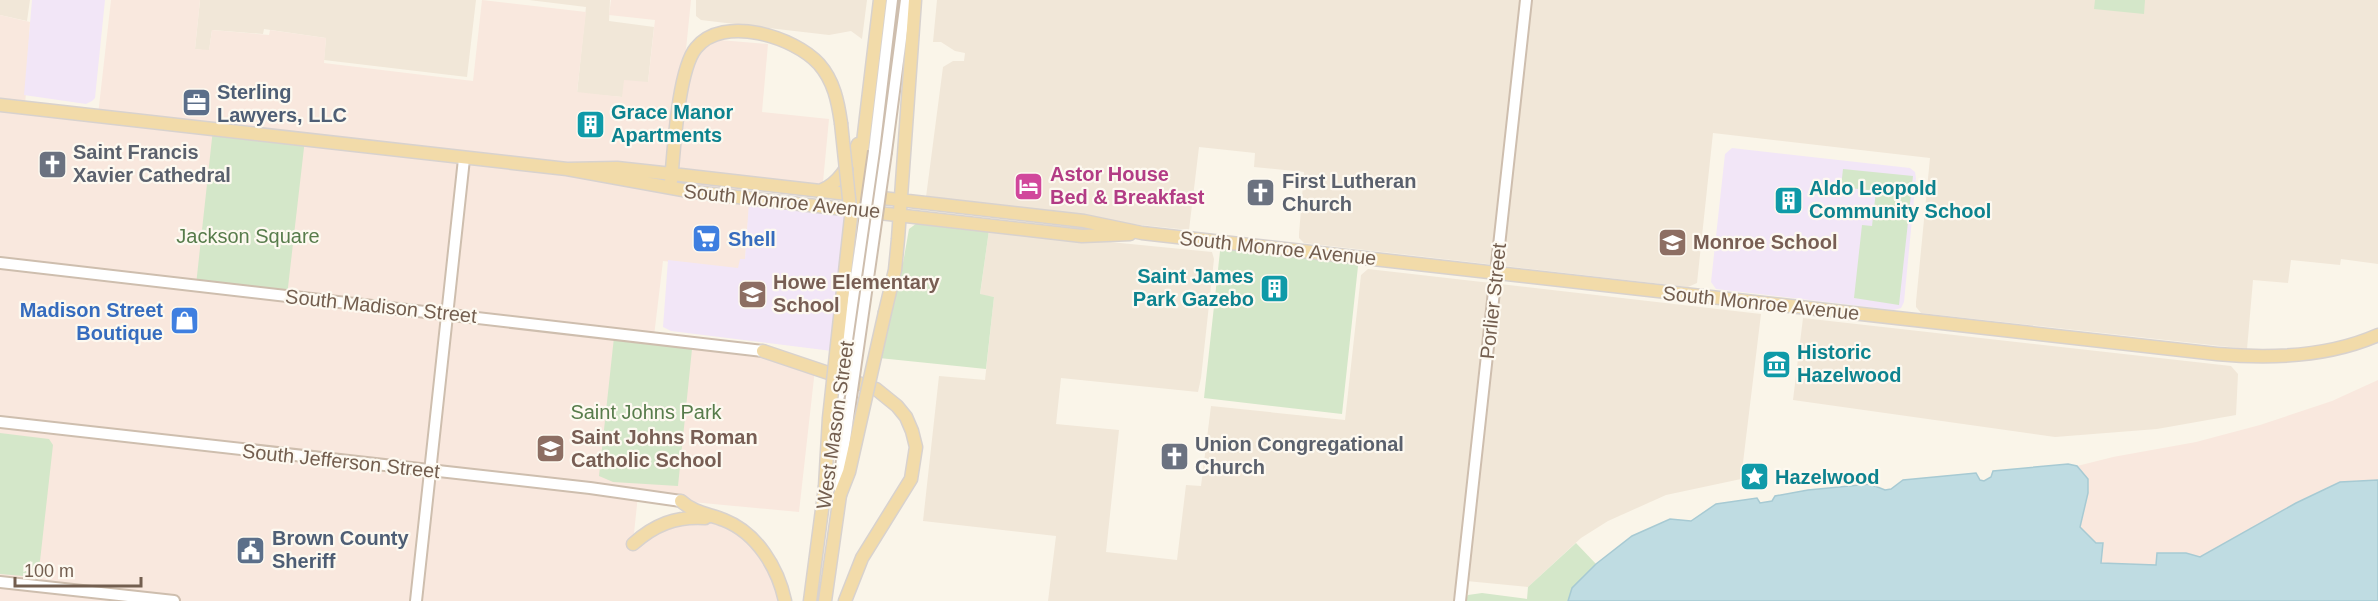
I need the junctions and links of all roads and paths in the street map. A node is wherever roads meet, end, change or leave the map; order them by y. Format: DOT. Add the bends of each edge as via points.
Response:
graph roads {
  1 [pos="880,0"];
  2 [pos="892,0"];
  3 [pos="906,0"];
  4 [pos="915,0"];
  5 [pos="1526,0"];
  6 [pos="867,102"];
  7 [pos="0,105"];
  8 [pos="464,159"];
  9 [pos="567,170"];
  10 [pos="672,174"];
  11 [pos="670,188"];
  12 [pos="820,191"];
  13 [pos="857,194"];
  14 [pos="900,199"];
  15 [pos="856,209"];
  16 [pos="899,214"];
  17 [pos="1142,233"];
  18 [pos="0,263"];
  19 [pos="1497,273"];
  20 [pos="448,314"];
  21 [pos="2378,335"];
  22 [pos="763,351"];
  23 [pos="0,422"];
  24 [pos="430,471"];
  25 [pos="825,487"];
  26 [pos="840,495"];
  27 [pos="681,501"];
  28 [pos="724,520"];
  29 [pos="633,544"];
  30 [pos="0,582"];
  31 [pos="174,601"];
  32 [pos="416,601"];
  33 [pos="785,601"];
  34 [pos="810,601"];
  35 [pos="825,601"];
  36 [pos="845,601"];
  37 [pos="1460,601"];
  1 -- 6 [label="main road"];
  2 -- 25 [label="main road, West Mason Street, bridge"];
  3 -- 26 [label="main road, West Mason Street, bridge"];
  4 -- 14 [label="main road"];
  5 -- 19 [label="main road, Porlier Street"];
  6 -- 12 [label="main road" via="851,160 833,185"];
  6 -- 13 [label="main road"];
  7 -- 8 [label="main road, South Monroe Avenue"];
  8 -- 9 [label="main road, South Monroe Avenue"];
  8 -- 20 [label="main road"];
  9 -- 10 [label="main road, South Monroe Avenue" via="617,168"];
  9 -- 11 [label="main road, South Monroe Avenue"];
  10 -- 11 [label="main road"];
  10 -- 12 [label="main road, South Monroe Avenue"];
  10 -- 25 [label="main road, bridge" via="684,71 700,44 734,30 766,35 798,48 819,64 833,88 841,123 851,217"];
  11 -- 15 [label="main road, South Monroe Avenue"];
  12 -- 13 [label="main road, South Monroe Avenue"];
  13 -- 14 [label="main road, South Monroe Avenue"];
  13 -- 15 [label="main road"];
  14 -- 16 [label="main road"];
  14 -- 17 [label="main road, South Monroe Avenue" via="1084,221"];
  15 -- 16 [label="main road, South Monroe Avenue"];
  16 -- 17 [label="main road, South Monroe Avenue" via="1082,236"];
  16 -- 26 [label="main road, bridge" via="895,270 849,472"];
  17 -- 19 [label="main road, South Monroe Avenue"];
  18 -- 20 [label="main road, South Madison Street"];
  19 -- 21 [label="main road, South Monroe Avenue" via="2244,357 2321,351"];
  19 -- 37 [label="main road, Porlier Street"];
  20 -- 22 [label="main road, South Madison Street"];
  20 -- 24 [label="main road"];
  22 -- 36 [label="main road" via="876,389 906,417 912,431 916,447 911,479 862,558"];
  23 -- 24 [label="main road, South Jefferson Street"];
  24 -- 27 [label="main road, South Jefferson Street"];
  24 -- 32 [label="main road"];
  25 -- 34 [label="main road, West Mason Street"];
  26 -- 35 [label="main road, West Mason Street"];
  27 -- 28 [label="main road" via="690,509"];
  28 -- 29 [label="main road" via="697,517 670,521"];
  28 -- 33 [label="main road" via="737,526 764,553"];
  30 -- 31 [label="main road"];
}
